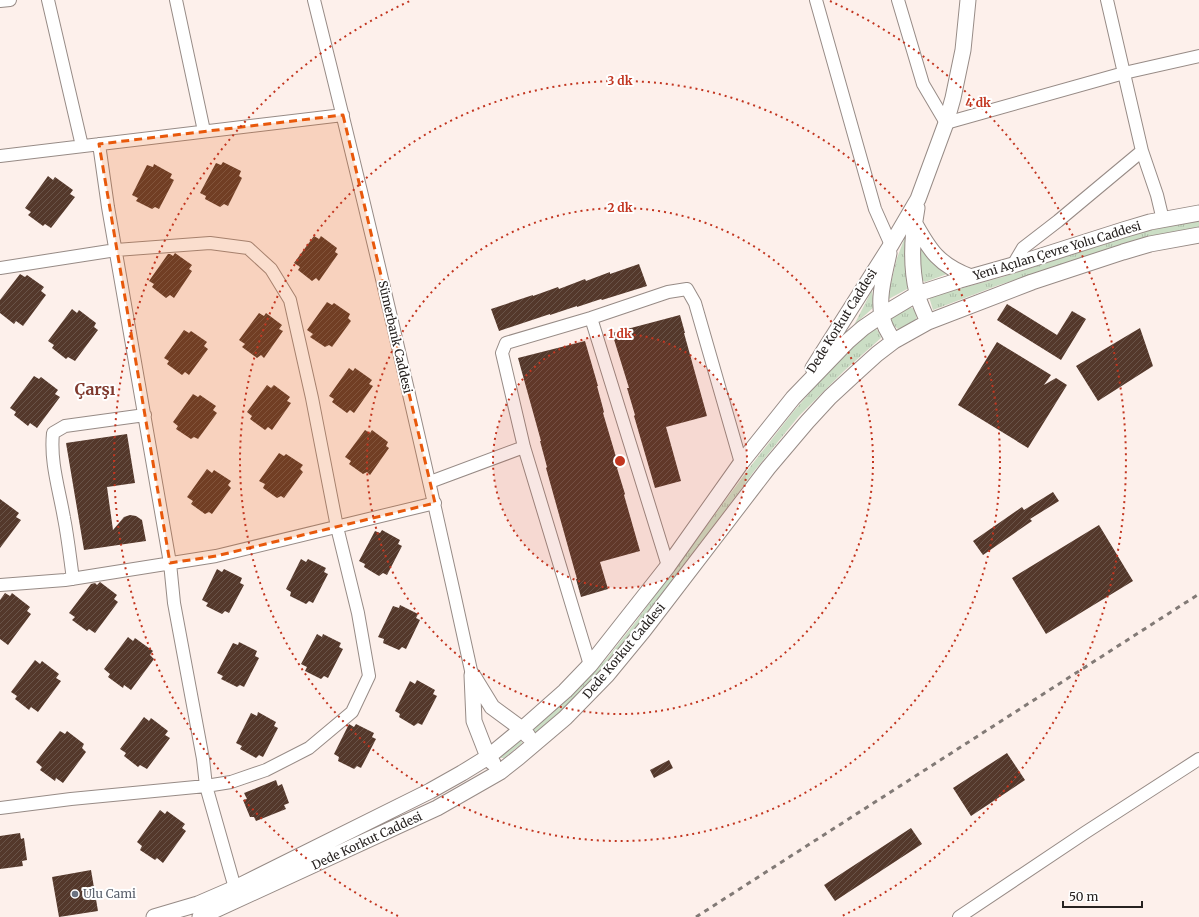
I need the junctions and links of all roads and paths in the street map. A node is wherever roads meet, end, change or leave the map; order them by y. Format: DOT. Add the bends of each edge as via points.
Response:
graph roads {
  1 [pos="10,0"];
  2 [pos="48,0"];
  3 [pos="176,0"];
  4 [pos="314,0"];
  5 [pos="816,0"];
  6 [pos="898,0"];
  7 [pos="968,0"];
  8 [pos="1107,0"];
  9 [pos="0,1"];
  10 [pos="1199,56"];
  11 [pos="1124,73"];
  12 [pos="343,115"];
  13 [pos="946,123"];
  14 [pos="204,131"];
  15 [pos="99,144"];
  16 [pos="82,146"];
  17 [pos="1142,151"];
  18 [pos="0,156"];
  19 [pos="918,199"];
  20 [pos="1199,213"];
  21 [pos="1163,220"];
  22 [pos="914,222"];
  23 [pos="1199,234"];
  24 [pos="891,245"];
  25 [pos="116,250"];
  26 [pos="1013,265"];
  27 [pos="0,268"];
  28 [pos="971,277"];
  29 [pos="917,294"];
  30 [pos="882,315"];
  31 [pos="591,318"];
  32 [pos="928,322"];
  33 [pos="894,341"];
  34 [pos="793,398"];
  35 [pos="145,415"];
  36 [pos="524,447"];
  37 [pos="741,463"];
  38 [pos="430,482"];
  39 [pos="435,503"];
  40 [pos="337,527"];
  41 [pos="170,563"];
  42 [pos="668,566"];
  43 [pos="73,579"];
  44 [pos="0,585"];
  45 [pos="590,665"];
  46 [pos="472,675"];
  47 [pos="522,729"];
  48 [pos="535,744"];
  49 [pos="488,757"];
  50 [pos="1199,759"];
  51 [pos="500,772"];
  52 [pos="206,786"];
  53 [pos="0,808"];
  54 [pos="235,888"];
  55 [pos="154,917"];
  56 [pos="200,917"];
  57 [pos="959,917"];
  1 -- 9 [label="street"];
  2 -- 16 [label="street"];
  3 -- 14 [label="street"];
  4 -- 12 [label="street, Sümerbank Caddesi"];
  5 -- 24 [label="street" via="875,209"];
  6 -- 13 [label="street" via="923,84"];
  7 -- 13 [label="main road, Dede Korkut Caddesi" via="963,50"];
  8 -- 11 [label="street"];
  10 -- 11 [label="street"];
  11 -- 13 [label="street"];
  11 -- 17 [label="street"];
  12 -- 14 [label="street"];
  12 -- 38 [label="street, Sümerbank Caddesi"];
  13 -- 19 [label="main road, Dede Korkut Caddesi"];
  14 -- 15 [label="street"];
  15 -- 16 [label="street"];
  15 -- 25 [label="street"];
  16 -- 18 [label="street"];
  17 -- 21 [label="street"];
  17 -- 26 [label="street" via="1023,248"];
  19 -- 22 [label="main road, Dede Korkut Caddesi"];
  19 -- 24 [label="main road, Dede Korkut Caddesi"];
  20 -- 21 [label="main road, Yeni Açılan Çevre Yolu Caddesi"];
  21 -- 26 [label="main road, Yeni Açılan Çevre Yolu Caddesi"];
  22 -- 28 [label="main road" via="929,248 939,258 956,272"];
  22 -- 29 [label="main road, Dede Korkut Caddesi" via="912,261"];
  23 -- 32 [label="main road, Yeni Açılan Çevre Yolu Caddesi" via="1123,252 1032,282"];
  24 -- 30 [label="main road, Dede Korkut Caddesi" via="880,296"];
  24 -- 34 [label="main road, Dede Korkut Caddesi"];
  25 -- 27 [label="street"];
  25 -- 35 [label="street"];
  25 -- 40 [label="street" via="210,243 248,248 271,269 290,300"];
  26 -- 28 [label="main road, Yeni Açılan Çevre Yolu Caddesi"];
  28 -- 29 [label="main road, Yeni Açılan Çevre Yolu Caddesi"];
  29 -- 30 [label="main road, Dede Korkut Caddesi"];
  29 -- 32 [label="main road, Dede Korkut Caddesi"];
  30 -- 33 [label="main road, Dede Korkut Caddesi"];
  30 -- 34 [label="main road, Dede Korkut Caddesi" via="848,341"];
  31 -- 36 [label="street" via="506,343 502,353"];
  31 -- 37 [label="street" via="668,292 687,289 695,302"];
  31 -- 42 [label="street"];
  32 -- 33 [label="main road, Dede Korkut Caddesi"];
  33 -- 48 [label="main road, Dede Korkut Caddesi" via="830,397 792,439 623,656 565,718"];
  34 -- 37 [label="main road, Dede Korkut Caddesi"];
  35 -- 41 [label="street"];
  35 -- 43 [label="street" via="65,426 53,433 53,461"];
  36 -- 38 [label="street"];
  36 -- 45 [label="street"];
  37 -- 42 [label="main road, Dede Korkut Caddesi"];
  38 -- 39 [label="street, Sümerbank Caddesi"];
  39 -- 40 [label="street"];
  39 -- 46 [label="street, Sümerbank Caddesi"];
  40 -- 41 [label="street" via="216,556"];
  40 -- 52 [label="street" via="358,613 369,676 352,712 309,748 266,770 231,782"];
  41 -- 43 [label="street"];
  41 -- 52 [label="street" via="174,603"];
  42 -- 45 [label="main road, Dede Korkut Caddesi"];
  43 -- 44 [label="street"];
  45 -- 47 [label="main road, Dede Korkut Caddesi"];
  46 -- 47 [label="main road" via="492,707"];
  46 -- 49 [label="main road" via="474,722"];
  47 -- 48 [label="main road"];
  47 -- 49 [label="main road, Dede Korkut Caddesi"];
  48 -- 51 [label="main road, Dede Korkut Caddesi"];
  49 -- 51 [label="main road"];
  49 -- 54 [label="main road, Dede Korkut Caddesi" via="430,791"];
  50 -- 57 [label="street"];
  51 -- 56 [label="main road, Dede Korkut Caddesi" via="437,808"];
  52 -- 53 [label="street"];
  52 -- 54 [label="street"];
  54 -- 55 [label="main road, Dede Korkut Caddesi" via="198,904"];
}
